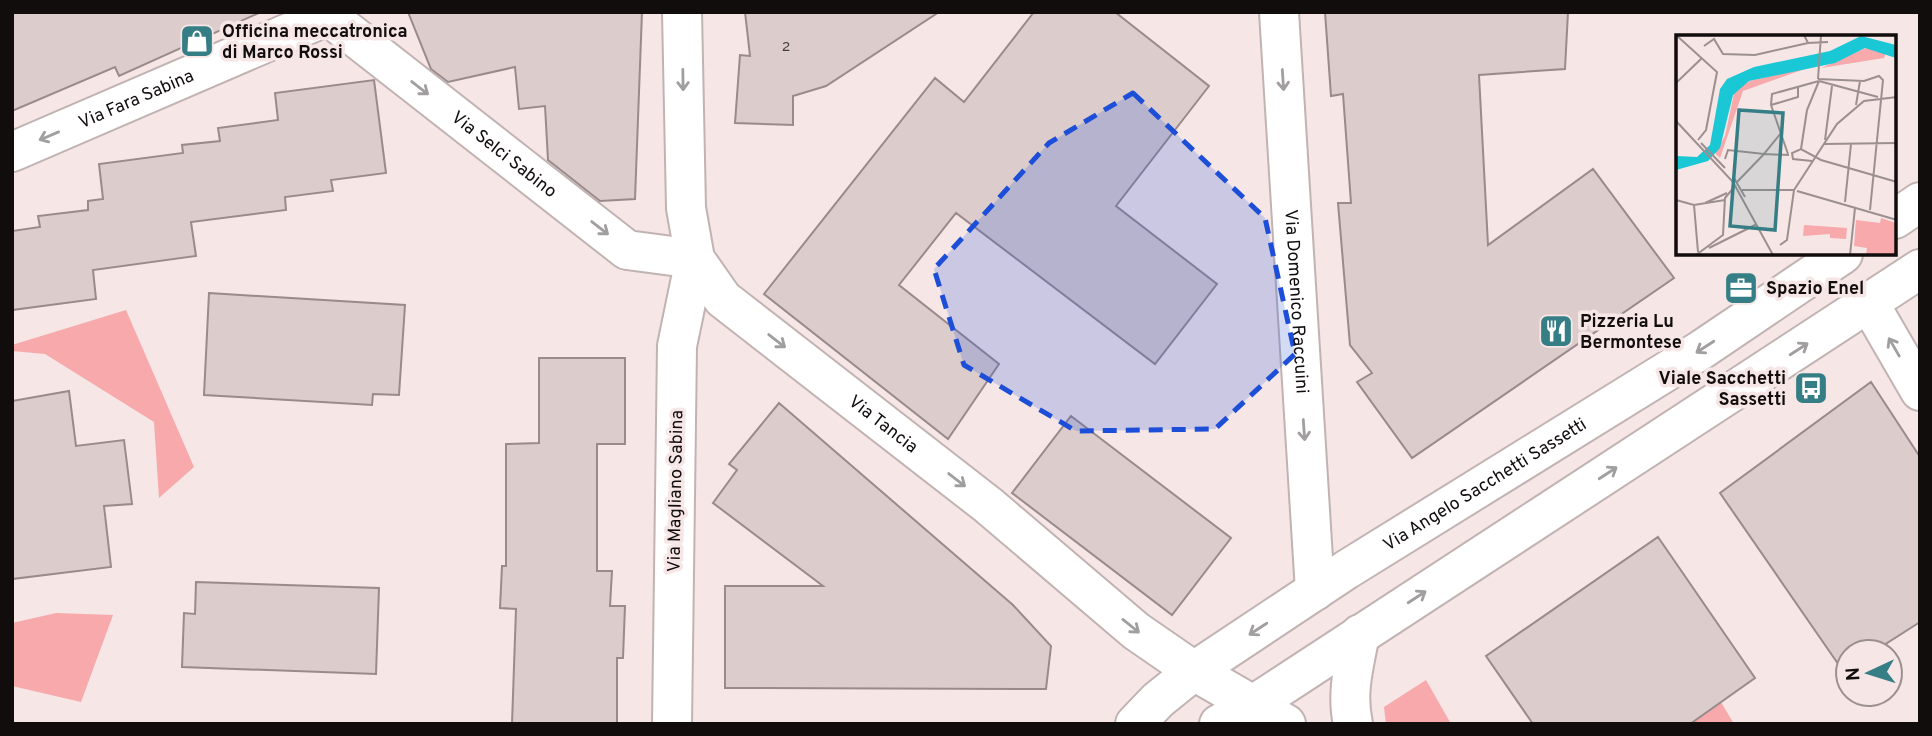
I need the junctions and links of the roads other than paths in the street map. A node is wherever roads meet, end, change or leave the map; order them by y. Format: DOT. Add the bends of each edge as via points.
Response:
graph roads {
  1 [pos="682,12"];
  2 [pos="1279,12"];
  3 [pos="332,14"];
  4 [pos="12,152"];
  5 [pos="1920,202"];
  6 [pos="1897,218"];
  7 [pos="1840,256"];
  8 [pos="695,259"];
  9 [pos="1920,270"];
  10 [pos="1869,303"];
  11 [pos="1920,391"];
  12 [pos="1315,591"];
  13 [pos="1360,634"];
  14 [pos="1194,671"];
  15 [pos="1253,705"];
  16 [pos="672,724"];
  17 [pos="1135,724"];
  18 [pos="1219,724"];
  19 [pos="1286,724"];
  20 [pos="1353,724"];
  1 -- 8 [label="street, Via Tancia, one-way" via="685,208"];
  2 -- 12 [label="street, Via Domenico Raccuini, one-way"];
  3 -- 4 [label="street, Via Fara Sabina, one-way"];
  3 -- 8 [label="street, Via Selci Sabino, one-way" via="627,250"];
  5 -- 6 [label="street"];
  7 -- 12 [label="street, Via Angelo Sacchetti Sassetti, one-way" via="1701,349"];
  8 -- 14 [label="street, Via Tancia, one-way" via="723,299 988,505 1136,631"];
  8 -- 16 [label="street, Via Magliano Sabina" via="677,346"];
  9 -- 10 [label="street"];
  11 -- 10 [label="street, one-way"];
  13 -- 10 [label="street, one-way"];
  12 -- 14 [label="street, Via Angelo Sacchetti Sassetti, one-way"];
  13 -- 15 [label="street"];
  13 -- 20 [label="street" via="1351,675"];
  14 -- 15 [label="street, Via Tancia"];
  14 -- 17 [label="street, Via Angelo Sacchetti Sassetti"];
  15 -- 18 [label="street"];
  15 -- 19 [label="street, Via Tancia"];
}
